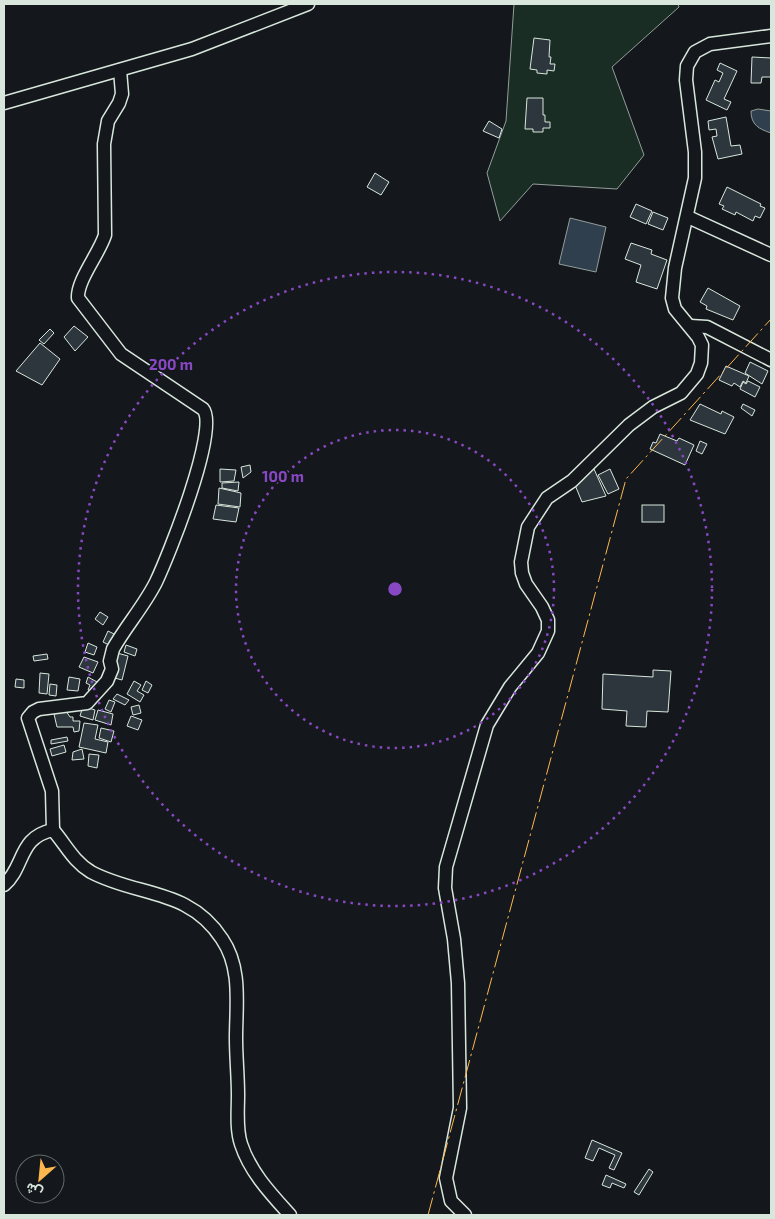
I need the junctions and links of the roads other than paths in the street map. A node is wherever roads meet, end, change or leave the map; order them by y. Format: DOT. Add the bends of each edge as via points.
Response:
graph roads {
  1 [pos="308,4"];
  2 [pos="771,36"];
  3 [pos="120,70"];
  4 [pos="4,102"];
  5 [pos="688,217"];
  6 [pos="771,255"];
  7 [pos="690,326"];
  8 [pos="771,360"];
  9 [pos="53,830"];
  10 [pos="4,885"];
  11 [pos="290,1215"];
  12 [pos="465,1215"];
  1 -- 3 [label="street" via="192,49"];
  2 -- 5 [label="street" via="710,44 691,58 686,80 696,166"];
  3 -- 4 [label="street"];
  3 -- 9 [label="street" via="122,94 108,121 104,144 105,235 79,287 78,298 121,354 203,409 207,419 183,518 156,582 113,650 112,669 107,681 87,703 39,709 28,718 52,791"];
  5 -- 6 [label="street"];
  5 -- 7 [label="street" via="675,268 672,298 675,309"];
  7 -- 8 [label="street" via="707,327"];
  7 -- 12 [label="street" via="698,337 703,354 697,374 681,393 634,421 572,481 547,498 533,517 524,540 522,573 548,620 548,631 538,653 510,687 486,725 446,867 447,903 458,983 460,1108 446,1178 451,1202"];
  9 -- 10 [label="street" via="43,832 29,842"];
  9 -- 11 [label="street" via="70,854 89,871 179,901 204,919 222,939 232,958 236,978 241,1144 266,1190"];
}
